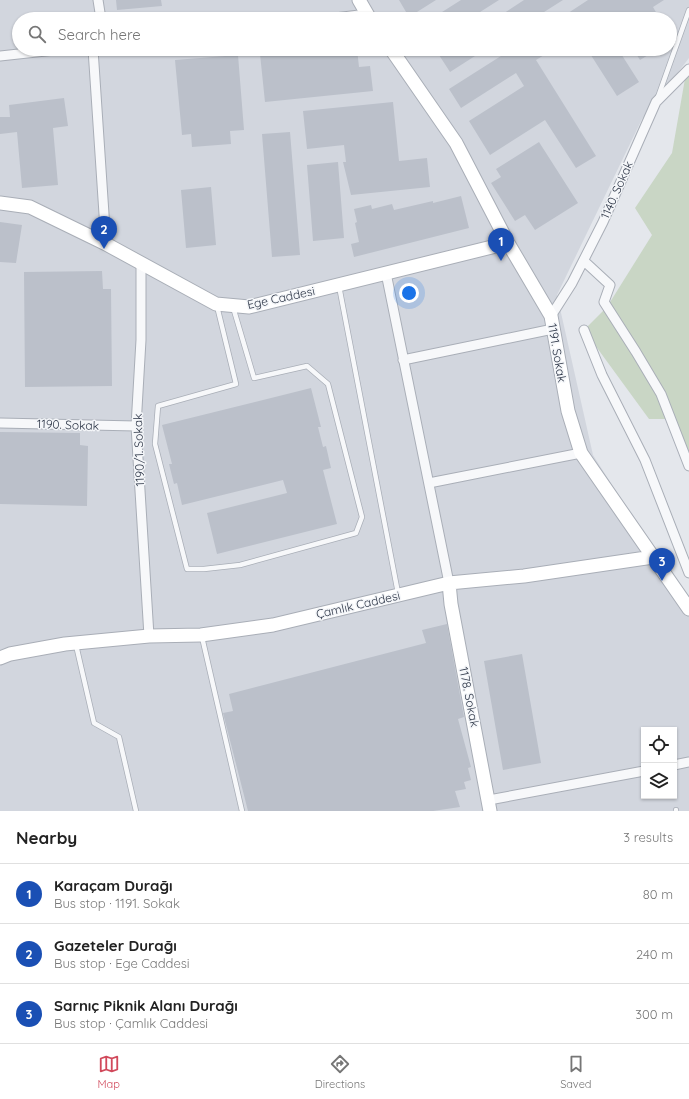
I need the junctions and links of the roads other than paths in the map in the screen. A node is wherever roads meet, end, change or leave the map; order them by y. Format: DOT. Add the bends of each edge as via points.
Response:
graph roads {
  1 [pos="98,0"];
  2 [pos="359,0"];
  3 [pos="689,10"];
  4 [pos="100,12"];
  5 [pos="366,12"];
  6 [pos="677,43"];
  7 [pos="12,55"];
  8 [pos="0,56"];
  9 [pos="93,56"];
  10 [pos="396,56"];
  11 [pos="672,56"];
  12 [pos="689,69"];
  13 [pos="656,102"];
  14 [pos="0,203"];
  15 [pos="508,243"];
  16 [pos="106,244"];
  17 [pos="584,261"];
  18 [pos="141,264"];
  19 [pos="386,273"];
  20 [pos="339,285"];
  21 [pos="216,304"];
  22 [pos="232,305"];
  23 [pos="552,322"];
  24 [pos="584,330"];
  25 [pos="403,360"];
  26 [pos="0,423"];
  27 [pos="136,426"];
  28 [pos="581,453"];
  29 [pos="689,466"];
  30 [pos="429,483"];
  31 [pos="653,557"];
  32 [pos="689,574"];
  33 [pos="449,583"];
  34 [pos="398,595"];
  35 [pos="688,605"];
  36 [pos="201,635"];
  37 [pos="149,636"];
  38 [pos="75,643"];
  39 [pos="0,658"];
  40 [pos="689,762"];
  41 [pos="677,764"];
  42 [pos="641,772"];
  43 [pos="489,806"];
  44 [pos="136,811"];
  45 [pos="242,811"];
  1 -- 4 [label="street"];
  2 -- 5 [label="street"];
  3 -- 6 [label="lane"];
  7 -- 8 [label="street"];
  9 -- 16 [label="street"];
  10 -- 15 [label="street, 1191. Sokak" via="456,143"];
  11 -- 13 [label="lane"];
  12 -- 13 [label="street, 1140. Sokak"];
  13 -- 17 [label="street, 1140. Sokak"];
  14 -- 16 [label="street, Ege Caddesi" via="30,207"];
  15 -- 19 [label="street, Ege Caddesi"];
  15 -- 23 [label="street, 1191. Sokak"];
  16 -- 18 [label="street, Ege Caddesi"];
  17 -- 23 [label="street, 1140. Sokak"];
  17 -- 29 [label="street" via="610,285 604,302 661,394"];
  18 -- 21 [label="street, Ege Caddesi"];
  18 -- 27 [label="street, 1190/1. Sokak" via="141,340"];
  19 -- 20 [label="street, Ege Caddesi"];
  19 -- 25 [label="street"];
  20 -- 22 [label="street, Ege Caddesi" via="249,307"];
  20 -- 34 [label="lane"];
  21 -- 22 [label="street, Ege Caddesi"];
  21 -- 22 [label="lane" via="236,384 158,406 155,444 187,568 240,565 356,533 362,517 328,384 307,366 254,378"];
  23 -- 25 [label="street"];
  23 -- 28 [label="street, 1191. Sokak" via="568,411"];
  24 -- 32 [label="street" via="602,375 645,460"];
  25 -- 30 [label="street"];
  26 -- 27 [label="street, 1190. Sokak"];
  27 -- 37 [label="street, 1190/1. Sokak"];
  28 -- 30 [label="street"];
  28 -- 31 [label="street, 1191. Sokak"];
  30 -- 33 [label="street"];
  31 -- 33 [label="street, Çamlık Caddesi" via="524,576"];
  31 -- 35 [label="street"];
  33 -- 34 [label="street, Çamlık Caddesi"];
  33 -- 43 [label="street, 1178. Sokak"];
  34 -- 36 [label="street, Çamlık Caddesi" via="273,625"];
  36 -- 37 [label="street, Çamlık Caddesi"];
  36 -- 45 [label="lane"];
  37 -- 38 [label="street, Çamlık Caddesi"];
  38 -- 39 [label="street, Çamlık Caddesi"];
  38 -- 44 [label="lane" via="94,723 119,737"];
  40 -- 41 [label="street"];
  42 -- 43 [label="street"];
}
